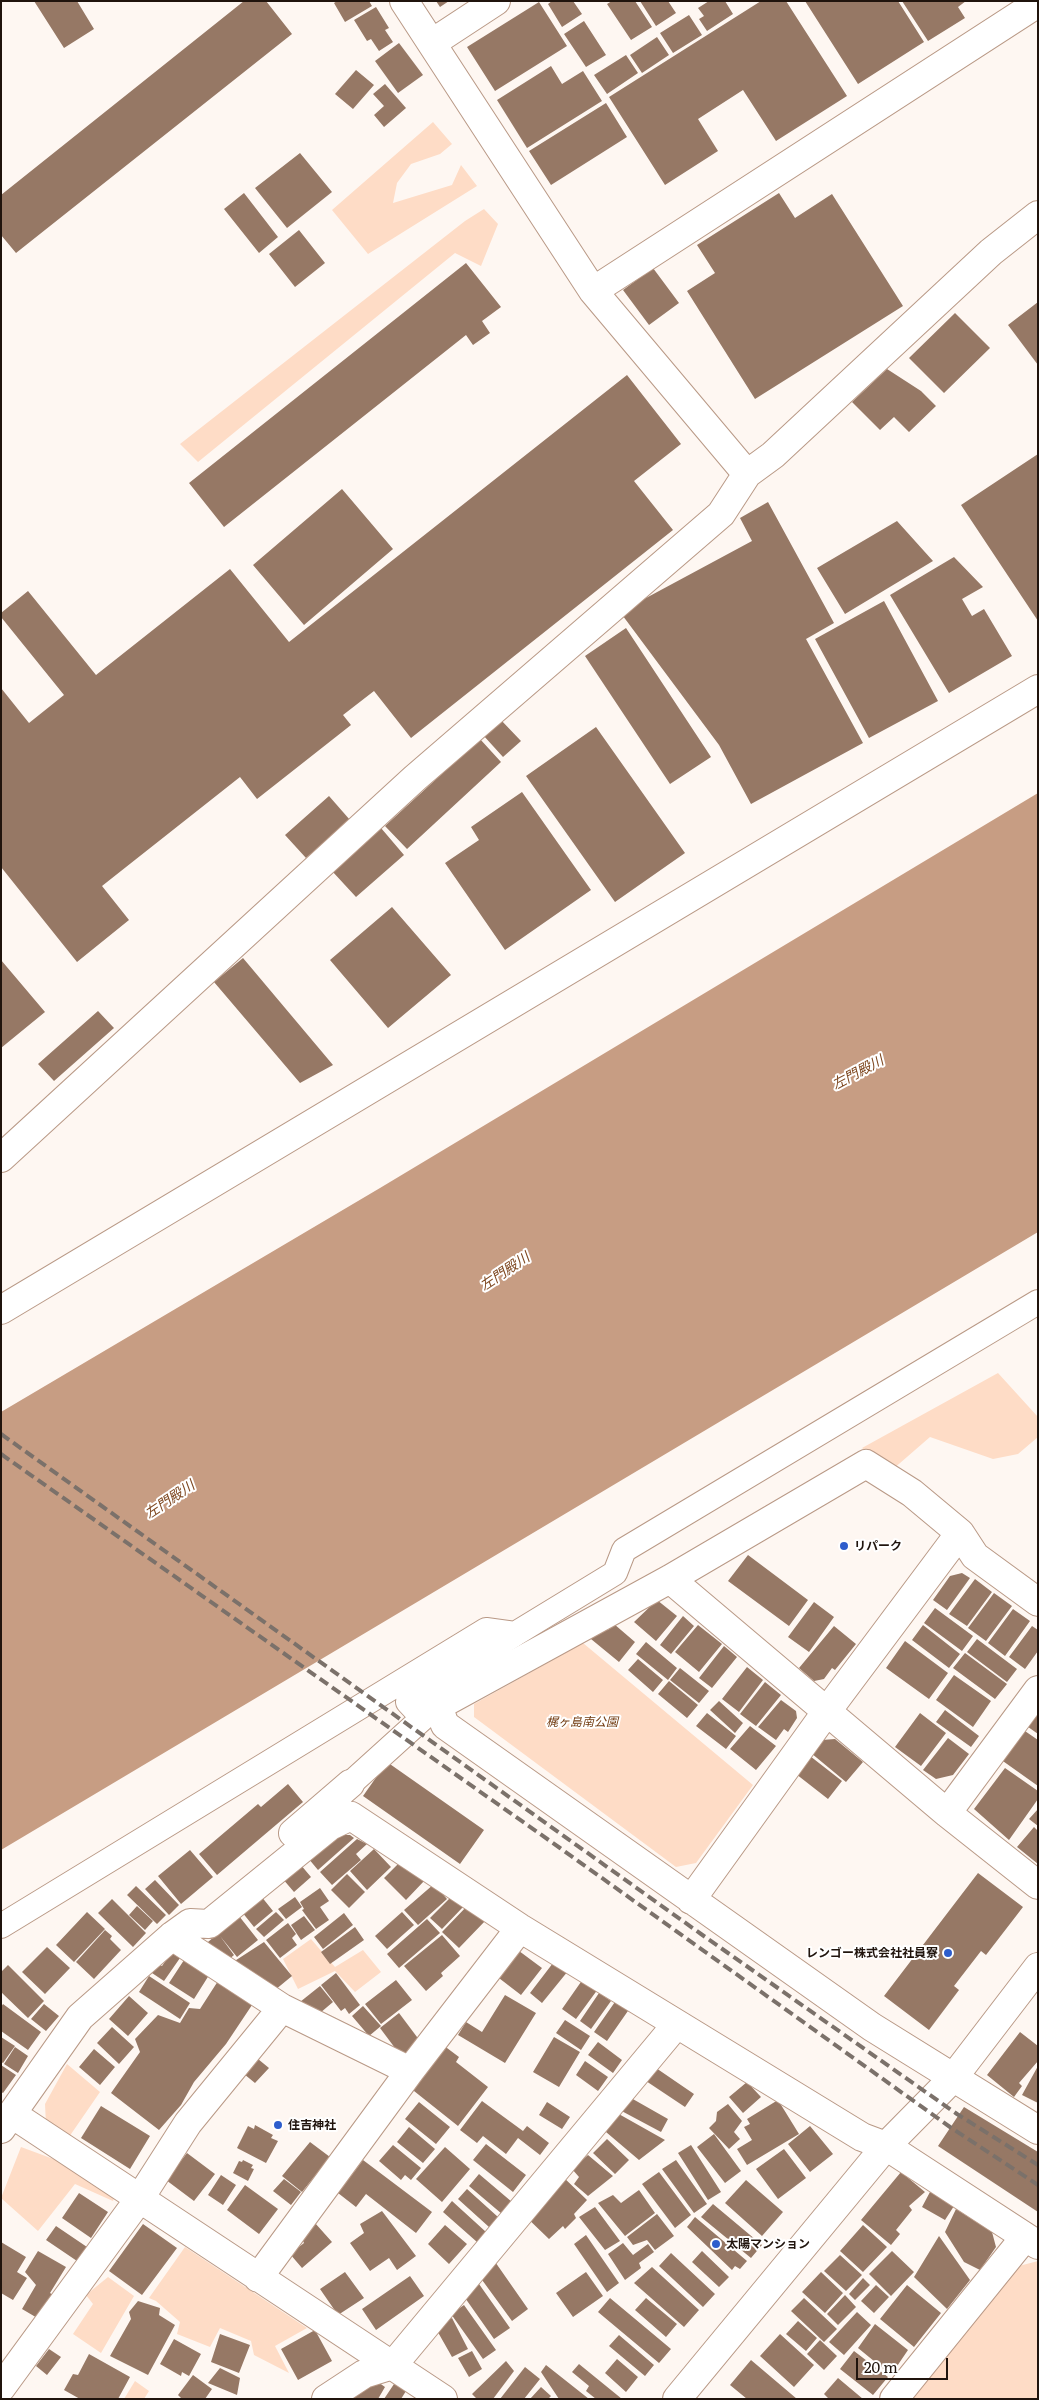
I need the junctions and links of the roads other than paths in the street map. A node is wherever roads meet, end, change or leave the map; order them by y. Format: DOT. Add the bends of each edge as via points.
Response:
graph roads {
  1 [pos="404,1"];
  2 [pos="496,1"];
  3 [pos="1038,2"];
  4 [pos="432,43"];
  5 [pos="1038,215"];
  6 [pos="593,291"];
  7 [pos="747,474"];
  8 [pos="1038,689"];
  9 [pos="1,1158"];
  10 [pos="1038,1302"];
  11 [pos="1,1310"];
  12 [pos="960,1533"];
  13 [pos="670,1579"];
  14 [pos="1038,1602"];
  15 [pos="515,1634"];
  16 [pos="1038,1690"];
  17 [pos="430,1711"];
  18 [pos="827,1711"];
  19 [pos="350,1784"];
  20 [pos="947,1813"];
  21 [pos="1038,1885"];
  22 [pos="692,1900"];
  23 [pos="1,1926"];
  24 [pos="520,1928"];
  25 [pos="181,1929"];
  26 [pos="1038,1967"];
  27 [pos="282,2008"];
  28 [pos="676,2025"];
  29 [pos="410,2070"];
  30 [pos="953,2078"];
  31 [pos="7,2122"];
  32 [pos="1038,2130"];
  33 [pos="886,2146"];
  34 [pos="140,2198"];
  35 [pos="1032,2241"];
  36 [pos="258,2278"];
  37 [pos="392,2365"];
  38 [pos="1,2388"];
  39 [pos="326,2399"];
  40 [pos="443,2399"];
  41 [pos="677,2399"];
  42 [pos="894,2399"];
  1 -- 4 [label="street"];
  2 -- 4 [label="street"];
  3 -- 6 [label="street"];
  4 -- 6 [label="street"];
  5 -- 7 [label="street" via="991,252 773,455"];
  6 -- 7 [label="street"];
  7 -- 9 [label="street" via="721,514 415,778"];
  8 -- 11 [label="street"];
  10 -- 15 [label="street" via="624,1550 614,1572"];
  12 -- 13 [label="street" via="912,1493 866,1464"];
  12 -- 14 [label="street" via="975,1556"];
  12 -- 18 [label="street"];
  13 -- 17 [label="street"];
  13 -- 18 [label="street"];
  15 -- 17 [label="street" via="408,1702"];
  15 -- 23 [label="street" via="486,1630"];
  16 -- 20 [label="street"];
  17 -- 19 [label="street"];
  17 -- 22 [label="street" via="445,1725"];
  18 -- 20 [label="street"];
  18 -- 22 [label="street"];
  19 -- 25 [label="street"];
  20 -- 21 [label="street"];
  22 -- 30 [label="street" via="872,2027"];
  24 -- 25 [label="street" via="351,1816 330,1826 209,1924"];
  24 -- 28 [label="street"];
  24 -- 29 [label="street"];
  25 -- 27 [label="street"];
  25 -- 31 [label="street" via="80,2017"];
  26 -- 30 [label="street"];
  27 -- 29 [label="street"];
  27 -- 34 [label="street" via="188,2123"];
  28 -- 33 [label="street" via="862,2137"];
  28 -- 37 [label="street"];
  29 -- 36 [label="street"];
  30 -- 32 [label="street"];
  30 -- 33 [label="street"];
  31 -- 34 [label="street"];
  33 -- 35 [label="street"];
  33 -- 41 [label="street"];
  34 -- 36 [label="street"];
  34 -- 38 [label="street"];
  35 -- 42 [label="street"];
  36 -- 37 [label="street"];
  37 -- 39 [label="street" via="364,2374"];
  37 -- 40 [label="street"];
}
